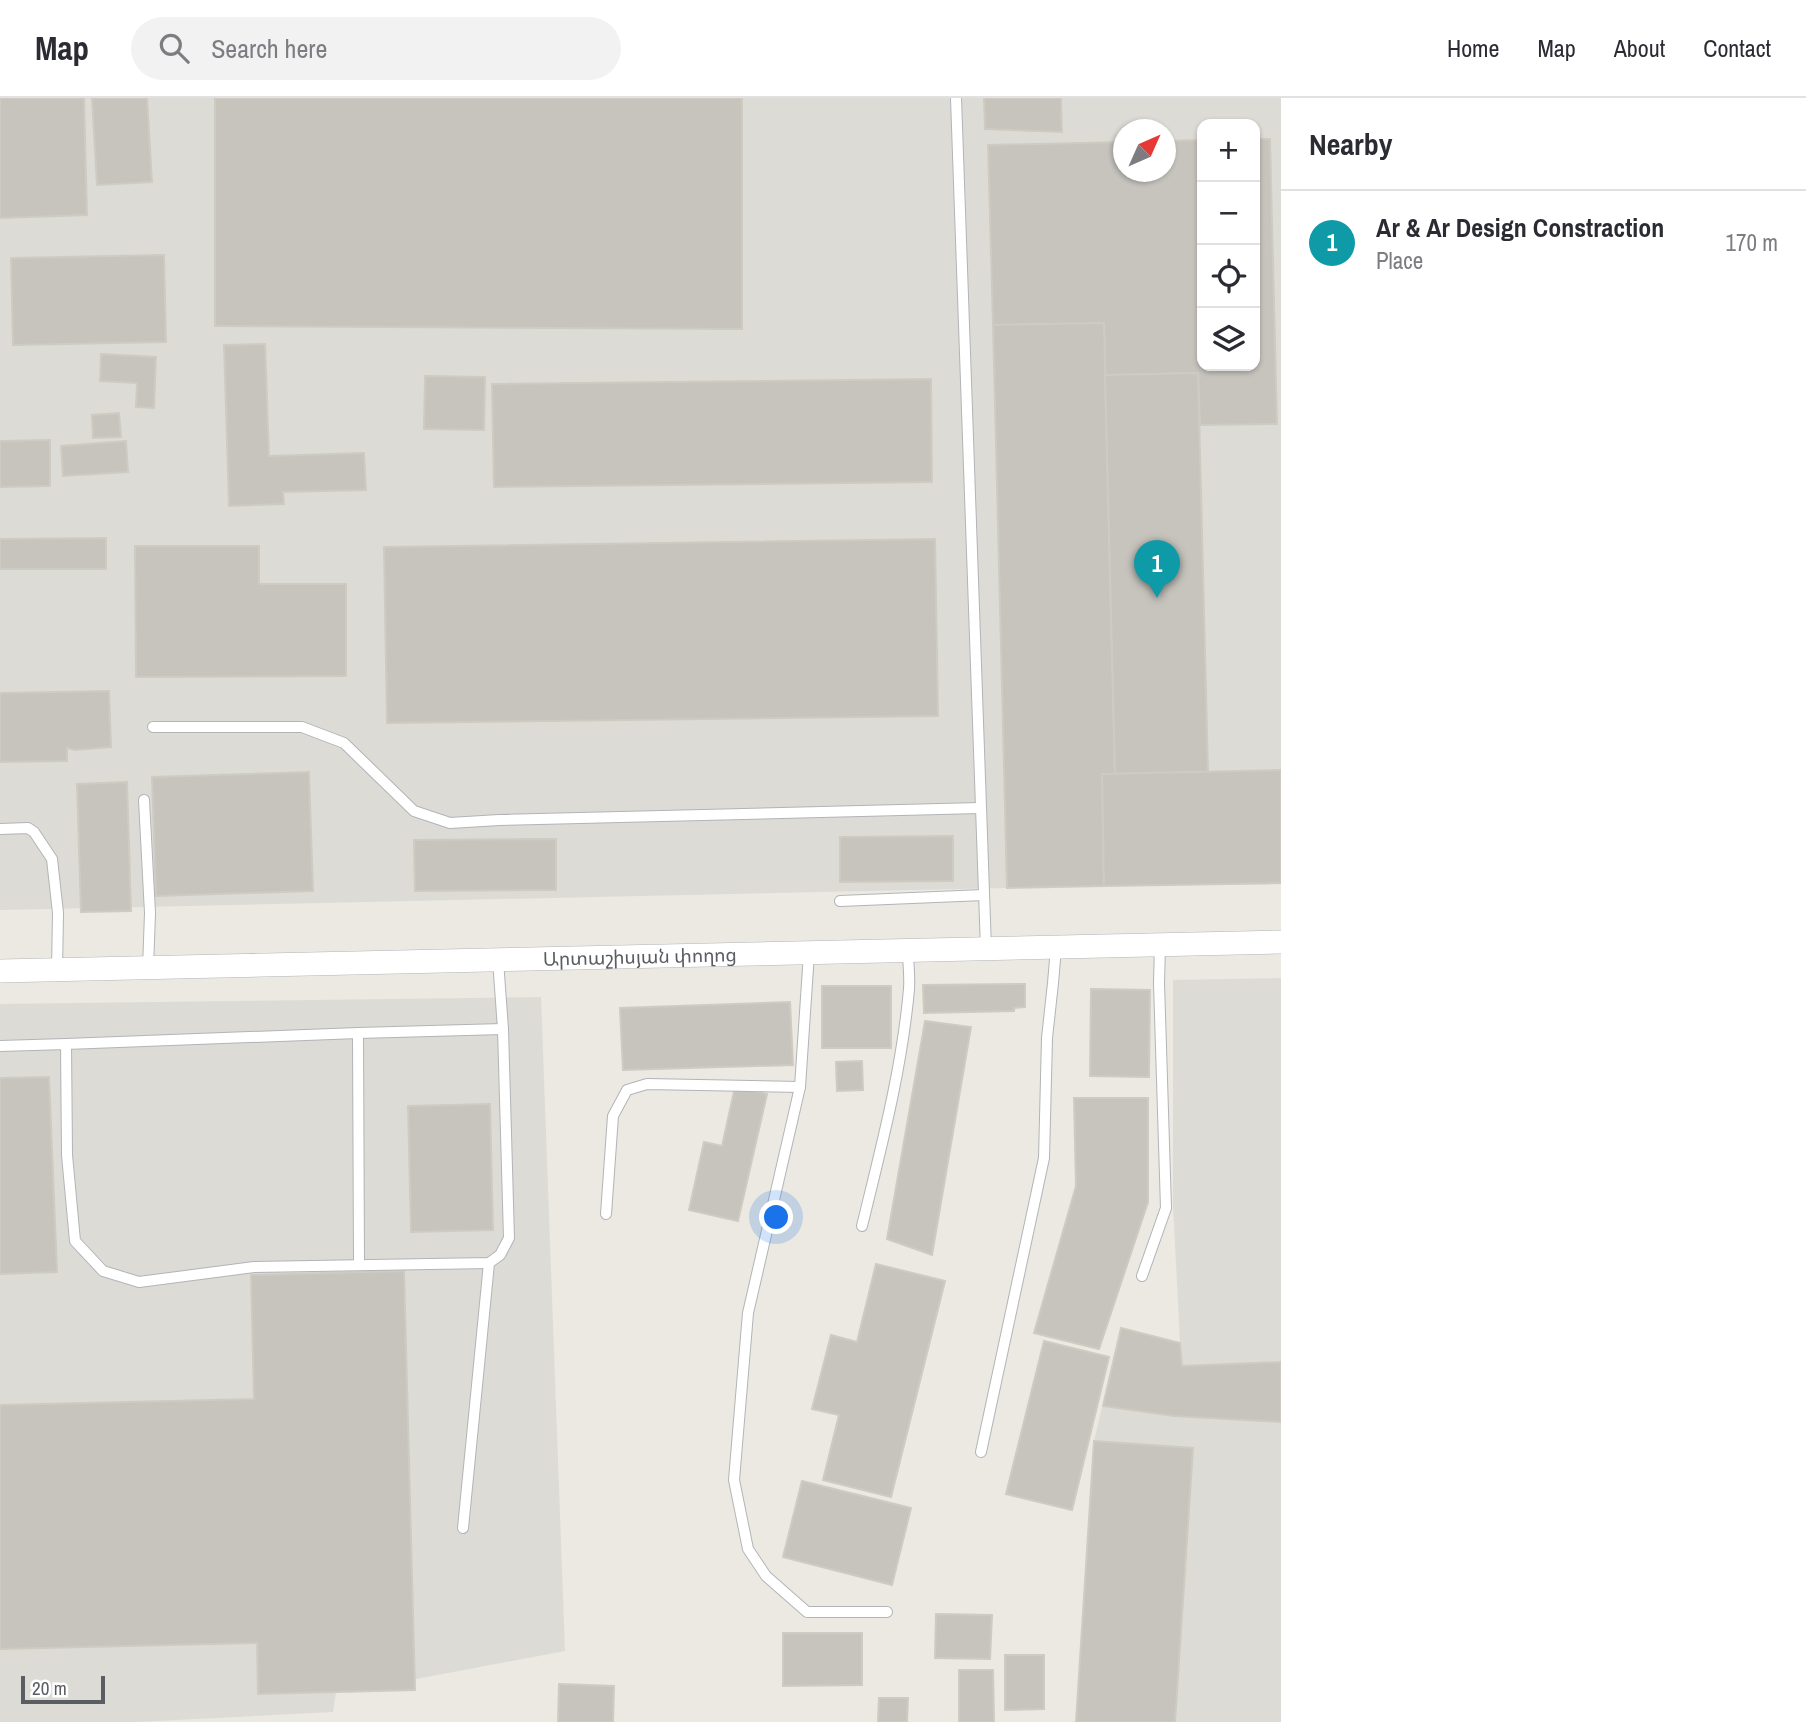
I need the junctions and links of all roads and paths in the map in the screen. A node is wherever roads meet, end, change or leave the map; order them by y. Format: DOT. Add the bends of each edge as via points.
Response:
graph roads {
  1 [pos="956,98"];
  2 [pos="153,727"];
  3 [pos="144,800"];
  4 [pos="980,808"];
  5 [pos="0,830"];
  6 [pos="984,895"];
  7 [pos="840,901"];
  8 [pos="1281,943"];
  9 [pos="1160,945"];
  10 [pos="1056,948"];
  11 [pos="986,949"];
  12 [pos="908,951"];
  13 [pos="809,953"];
  14 [pos="498,960"];
  15 [pos="148,968"];
  16 [pos="57,970"];
  17 [pos="0,971"];
  18 [pos="503,1029"];
  19 [pos="358,1033"];
  20 [pos="66,1044"];
  21 [pos="0,1046"];
  22 [pos="800,1087"];
  23 [pos="606,1214"];
  24 [pos="862,1226"];
  25 [pos="488,1263"];
  26 [pos="359,1265"];
  27 [pos="1142,1276"];
  28 [pos="981,1452"];
  29 [pos="463,1528"];
  30 [pos="887,1612"];
  1 -- 4 [label="lane"];
  2 -- 4 [label="lane" via="302,727 344,743 414,811 450,823"];
  3 -- 15 [label="lane"];
  4 -- 6 [label="lane"];
  5 -- 16 [label="lane" via="28,828 52,859 58,913"];
  6 -- 7 [label="lane"];
  6 -- 11 [label="lane"];
  8 -- 9 [label="street, Արտաշիսյան փողոց"];
  9 -- 10 [label="street, Արտաշիսյան փողոց"];
  9 -- 27 [label="lane" via="1166,1208"];
  10 -- 11 [label="street, Արտաշիսյան փողոց"];
  10 -- 28 [label="lane" via="1047,1038 1044,1158"];
  11 -- 12 [label="street, Արտաշիսյան փողոց"];
  12 -- 13 [label="street, Արտաշիսյան փողոց"];
  12 -- 24 [label="lane" via="909,987 901,1047"];
  13 -- 14 [label="street, Արտաշիսյան փողոց"];
  13 -- 22 [label="lane"];
  14 -- 15 [label="street, Արտաշիսյան փողոց"];
  14 -- 18 [label="lane"];
  15 -- 16 [label="street, Արտաշիսյան փողոց"];
  16 -- 17 [label="street, Արտաշիսյան փողոց"];
  18 -- 19 [label="lane"];
  18 -- 25 [label="lane" via="509,1238 500,1255"];
  19 -- 20 [label="lane"];
  19 -- 26 [label="lane"];
  20 -- 21 [label="lane"];
  20 -- 26 [label="lane" via="75,1241 103,1271 139,1282 254,1267"];
  22 -- 23 [label="lane" via="647,1084 628,1090 613,1116"];
  22 -- 30 [label="lane" via="748,1313 734,1480 748,1549 766,1576 807,1612"];
  25 -- 26 [label="lane"];
  25 -- 29 [label="lane"];
}
